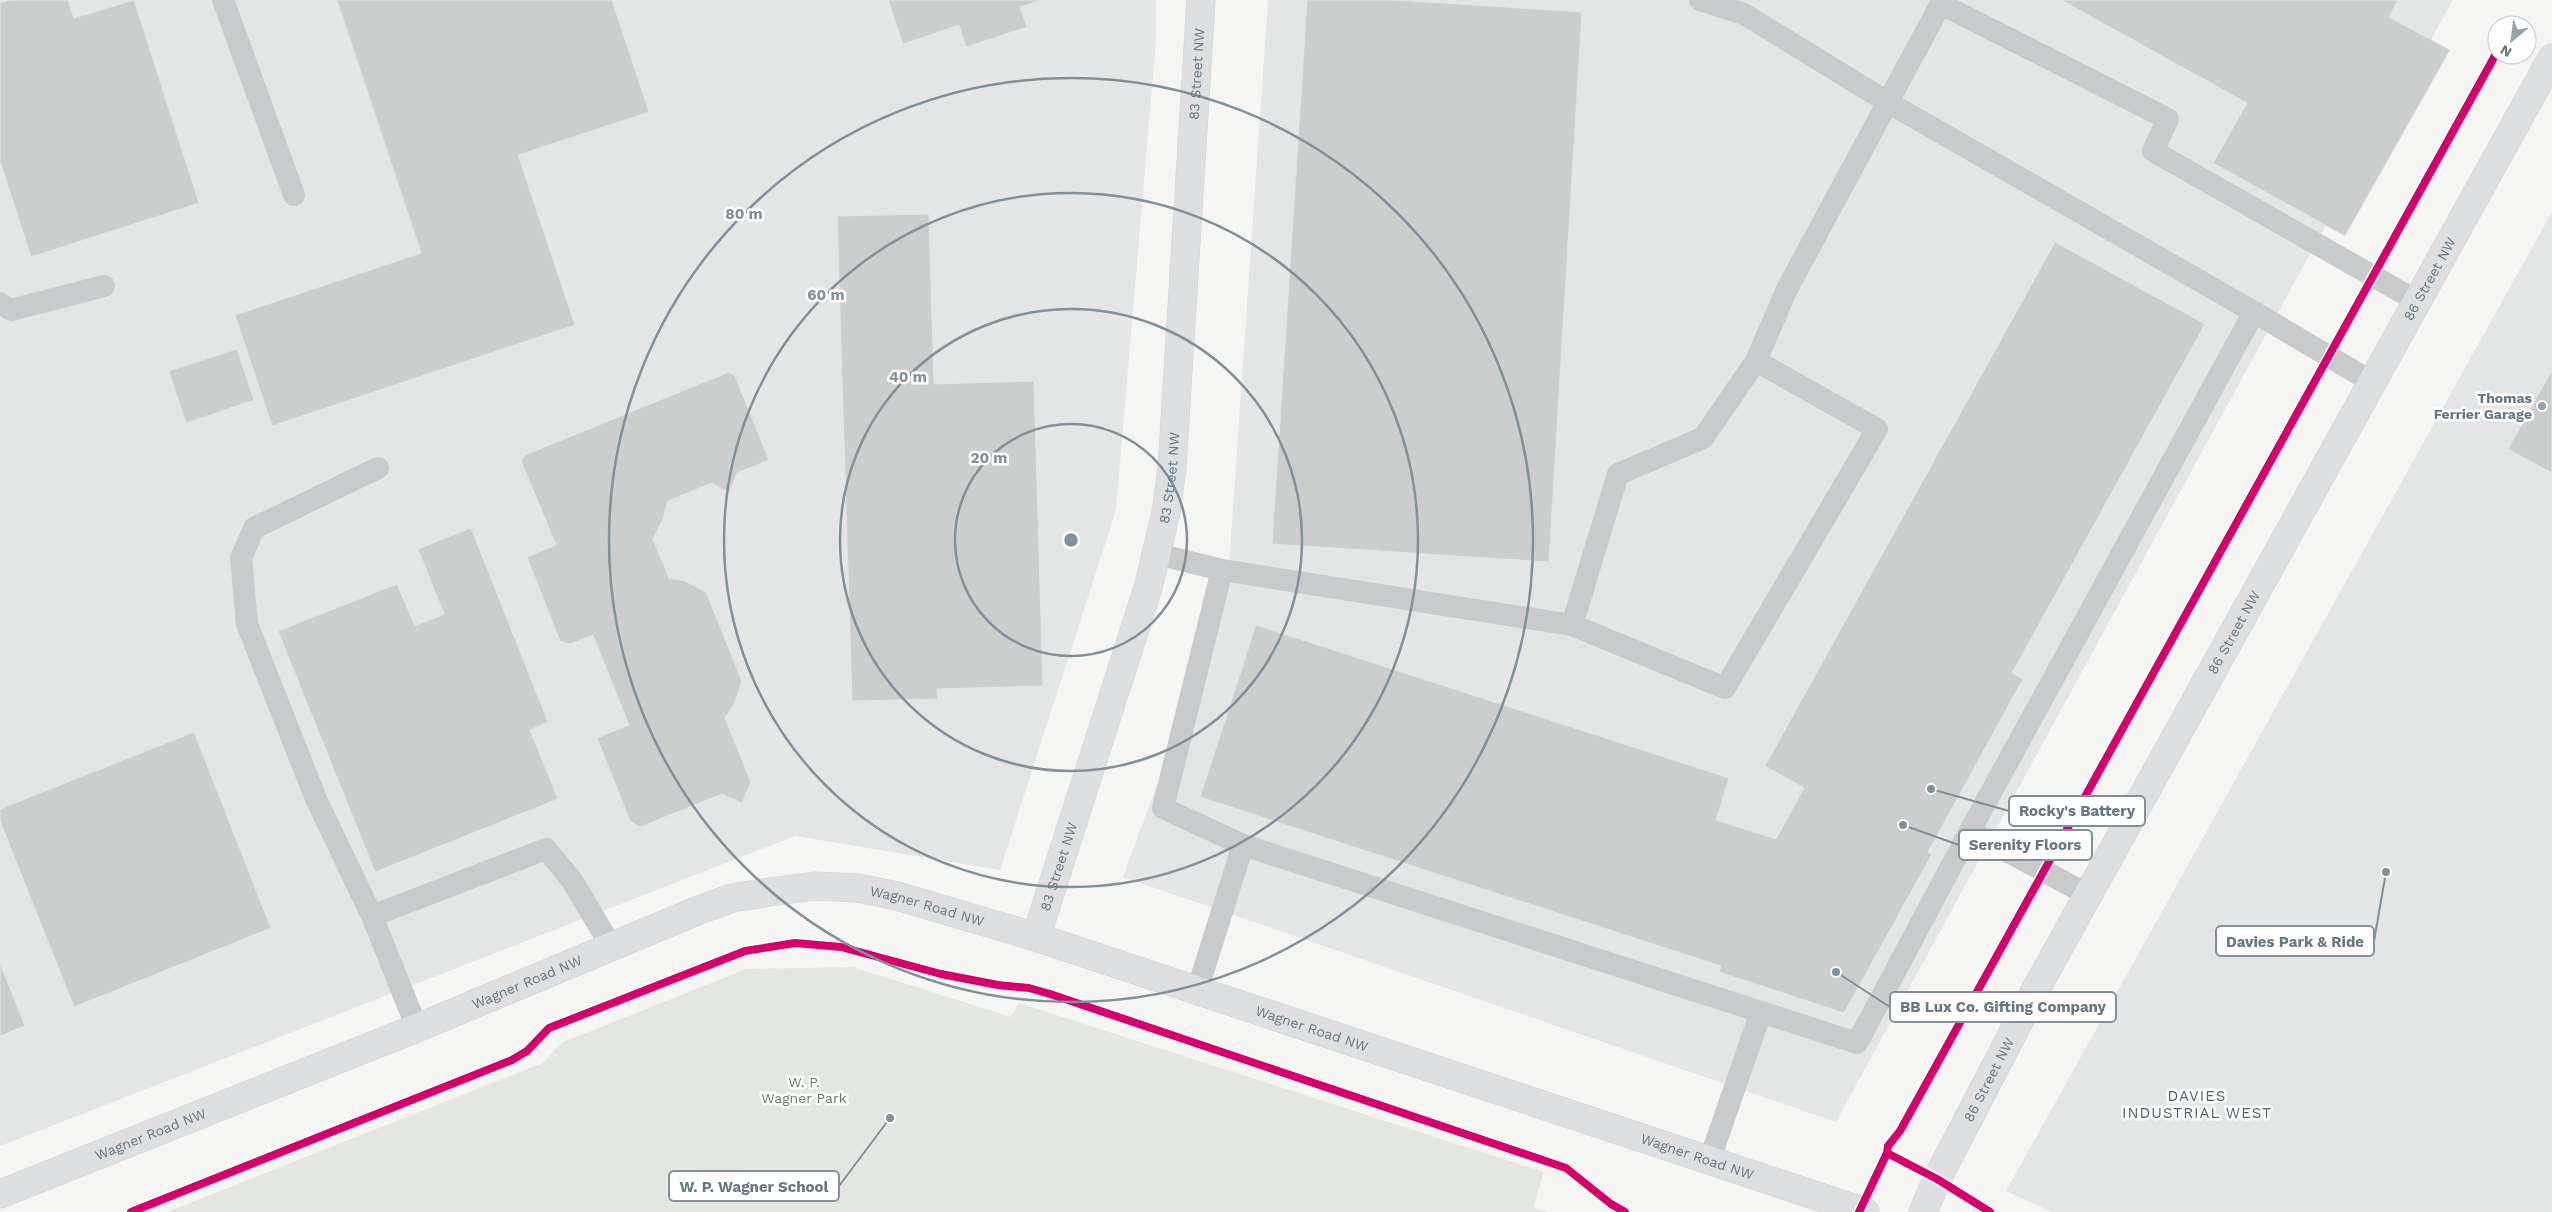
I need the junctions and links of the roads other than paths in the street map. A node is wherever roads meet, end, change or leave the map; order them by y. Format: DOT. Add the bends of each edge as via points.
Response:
graph roads {
  1 [pos="223,0"];
  2 [pos="1201,0"];
  3 [pos="1700,0"];
  4 [pos="1942,2"];
  5 [pos="2552,58"];
  6 [pos="1889,103"];
  7 [pos="294,195"];
  8 [pos="104,286"];
  9 [pos="2417,301"];
  10 [pos="0,303"];
  11 [pos="2254,312"];
  12 [pos="1756,360"];
  13 [pos="2372,382"];
  14 [pos="378,468"];
  15 [pos="1157,554"];
  16 [pos="1222,570"];
  17 [pos="1572,625"];
  18 [pos="1970,831"];
  19 [pos="1243,845"];
  20 [pos="2088,895"];
  21 [pos="372,916"];
  22 [pos="1036,937"];
  23 [pos="611,946"];
  24 [pos="1197,990"];
  25 [pos="1762,1012"];
  26 [pos="417,1028"];
  27 [pos="1710,1159"];
  28 [pos="0,1194"];
  29 [pos="1865,1212"];
  30 [pos="1923,1212"];
  1 -- 7 [label="lane"];
  2 -- 15 [label="street, 83 Street NW" via="1172,468"];
  3 -- 6 [label="lane" via="1744,14"];
  4 -- 6 [label="lane"];
  4 -- 9 [label="lane" via="2168,119 2153,152"];
  5 -- 9 [label="street, 86 Street NW"];
  6 -- 11 [label="lane"];
  6 -- 12 [label="lane" via="1787,289"];
  8 -- 10 [label="lane" via="11,310"];
  9 -- 13 [label="street, 86 Street NW"];
  11 -- 13 [label="lane"];
  11 -- 18 [label="lane"];
  12 -- 17 [label="lane" via="1704,438 1618,474"];
  12 -- 17 [label="lane" via="1877,429 1725,688"];
  13 -- 20 [label="street, 86 Street NW"];
  14 -- 21 [label="lane" via="254,528 241,558 247,624 316,799"];
  15 -- 16 [label="lane"];
  15 -- 22 [label="street, 83 Street NW"];
  16 -- 17 [label="lane"];
  16 -- 19 [label="lane" via="1163,808"];
  18 -- 20 [label="lane"];
  18 -- 25 [label="lane" via="1857,1043"];
  19 -- 24 [label="lane"];
  19 -- 25 [label="lane"];
  20 -- 30 [label="street, 86 Street NW" via="1937,1179"];
  21 -- 23 [label="lane" via="546,849 571,879"];
  21 -- 26 [label="lane"];
  22 -- 23 [label="street, Wagner Road NW" via="898,896 858,888 815,886 732,898"];
  22 -- 24 [label="street, Wagner Road NW"];
  23 -- 26 [label="street, Wagner Road NW"];
  24 -- 27 [label="street, Wagner Road NW"];
  25 -- 27 [label="lane"];
  26 -- 28 [label="street, Wagner Road NW"];
  27 -- 29 [label="street, Wagner Road NW"];
}
